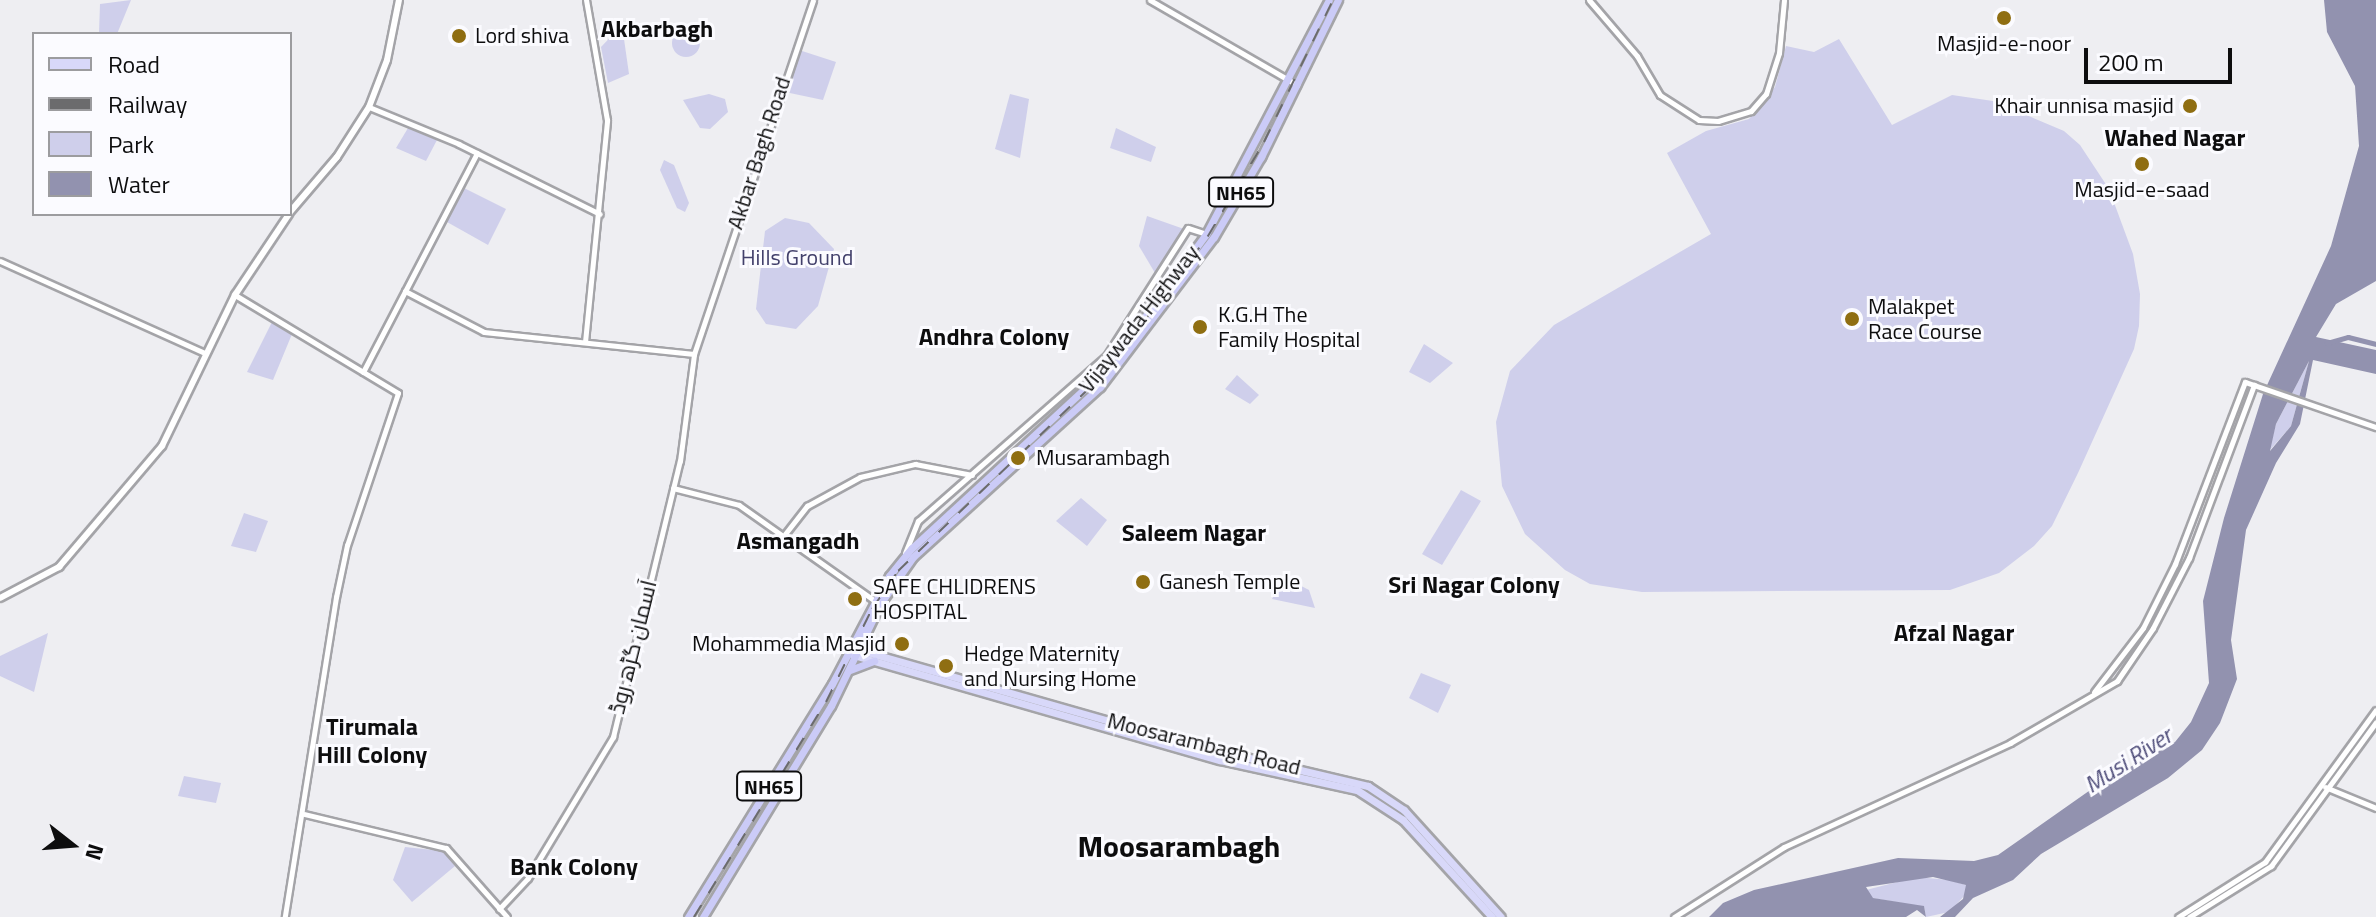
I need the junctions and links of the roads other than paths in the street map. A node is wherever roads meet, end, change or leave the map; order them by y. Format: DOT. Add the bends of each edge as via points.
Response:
graph roads {
  1 [pos="399,0"];
  2 [pos="586,0"];
  3 [pos="813,0"];
  4 [pos="1150,0"];
  5 [pos="1329,0"];
  6 [pos="1338,0"];
  7 [pos="1589,0"];
  8 [pos="1784,0"];
  9 [pos="1289,81"];
  10 [pos="1298,85"];
  11 [pos="369,107"];
  12 [pos="477,153"];
  13 [pos="292,210"];
  14 [pos="600,214"];
  15 [pos="287,216"];
  16 [pos="1206,234"];
  17 [pos="0,261"];
  18 [pos="405,291"];
  19 [pos="235,295"];
  20 [pos="585,342"];
  21 [pos="205,353"];
  22 [pos="694,354"];
  23 [pos="363,372"];
  24 [pos="2257,387"];
  25 [pos="1084,396"];
  26 [pos="2376,427"];
  27 [pos="972,475"];
  28 [pos="673,488"];
  29 [pos="785,534"];
  30 [pos="904,558"];
  31 [pos="0,598"];
  32 [pos="875,601"];
  33 [pos="854,652"];
  34 [pos="874,661"];
  35 [pos="849,671"];
  36 [pos="2093,693"];
  37 [pos="2376,710"];
  38 [pos="2376,722"];
  39 [pos="785,741"];
  40 [pos="793,746"];
  41 [pos="2325,787"];
  42 [pos="758,803"];
  43 [pos="2376,808"];
  44 [pos="767,812"];
  45 [pos="304,814"];
  46 [pos="499,909"];
  47 [pos="285,917"];
  48 [pos="507,917"];
  49 [pos="688,917"];
  50 [pos="703,917"];
  51 [pos="1492,917"];
  52 [pos="1501,917"];
  53 [pos="1674,917"];
  54 [pos="2178,917"];
  55 [pos="2189,917"];
  1 -- 11 [label="main road" via="387,60"];
  2 -- 14 [label="street" via="607,120"];
  3 -- 22 [label="street, Akbar Bagh Road"];
  4 -- 9 [label="street"];
  5 -- 9 [label="highway, Vijaywada Highway / NH65"];
  6 -- 10 [label="highway, Vijaywada Highway / NH65"];
  7 -- 8 [label="street" via="1637,56 1660,95 1699,120 1718,121 1751,111 1766,94 1782,35"];
  9 -- 10 [label="street"];
  9 -- 16 [label="highway, Vijaywada Highway / NH65"];
  10 -- 25 [label="highway, Vijaywada Highway / NH65" via="1214,237"];
  11 -- 12 [label="street"];
  11 -- 13 [label="main road" via="337,157"];
  12 -- 14 [label="street"];
  12 -- 18 [label="street"];
  14 -- 20 [label="street"];
  15 -- 19 [label="main road"];
  16 -- 25 [label="highway, Vijaywada Highway / NH65"];
  16 -- 27 [label="street" via="1188,228 1106,356"];
  17 -- 21 [label="street"];
  18 -- 20 [label="street" via="484,332"];
  18 -- 23 [label="street"];
  19 -- 21 [label="main road"];
  19 -- 23 [label="street"];
  20 -- 22 [label="street"];
  21 -- 31 [label="main road" via="162,446 90,535 59,567"];
  22 -- 28 [label="street, آسمان گڑھ روڈ"];
  23 -- 45 [label="street" via="398,393 347,545"];
  24 -- 26 [label="street"];
  24 -- 36 [label="street" via="2171,596 2130,665 2117,681"];
  24 -- 36 [label="street" via="2245,382 2163,588 2130,648"];
  25 -- 30 [label="highway, Vijaywada Highway / NH65"];
  25 -- 33 [label="highway, Vijaywada Highway / NH65" via="913,557"];
  27 -- 29 [label="street" via="915,464 860,477 807,506"];
  27 -- 30 [label="street" via="918,521"];
  28 -- 29 [label="street" via="724,497"];
  28 -- 46 [label="street, آسمان گڑھ روڈ" via="613,737 528,878"];
  29 -- 32 [label="street" via="809,557"];
  30 -- 32 [label="highway, Vijaywada Highway / NH65"];
  32 -- 33 [label="highway, Vijaywada Highway / NH65"];
  33 -- 34 [label="main road, Moosarambagh Road"];
  33 -- 35 [label="highway, Vijaywada Highway / NH65"];
  33 -- 40 [label="highway, Vijaywada Highway / NH65"];
  33 -- 52 [label="main road, Moosarambagh Road" via="1186,743 1368,786 1404,810"];
  34 -- 35 [label="highway"];
  34 -- 51 [label="main road, Moosarambagh Road" via="1220,760 1357,790 1403,820"];
  35 -- 44 [label="highway, Vijaywada Highway / NH65"];
  36 -- 53 [label="street" via="2010,743 1784,847"];
  37 -- 41 [label="street"];
  38 -- 41 [label="street"];
  39 -- 40 [label="highway"];
  40 -- 42 [label="highway, Vijaywada Highway / NH65"];
  41 -- 43 [label="street"];
  41 -- 54 [label="street" via="2265,862"];
  41 -- 55 [label="street" via="2271,866"];
  42 -- 44 [label="highway"];
  42 -- 49 [label="highway, Vijaywada Highway / NH65"];
  44 -- 50 [label="highway, Vijaywada Highway / NH65"];
  45 -- 46 [label="street" via="446,848"];
  45 -- 47 [label="street"];
  46 -- 48 [label="street"];
}
